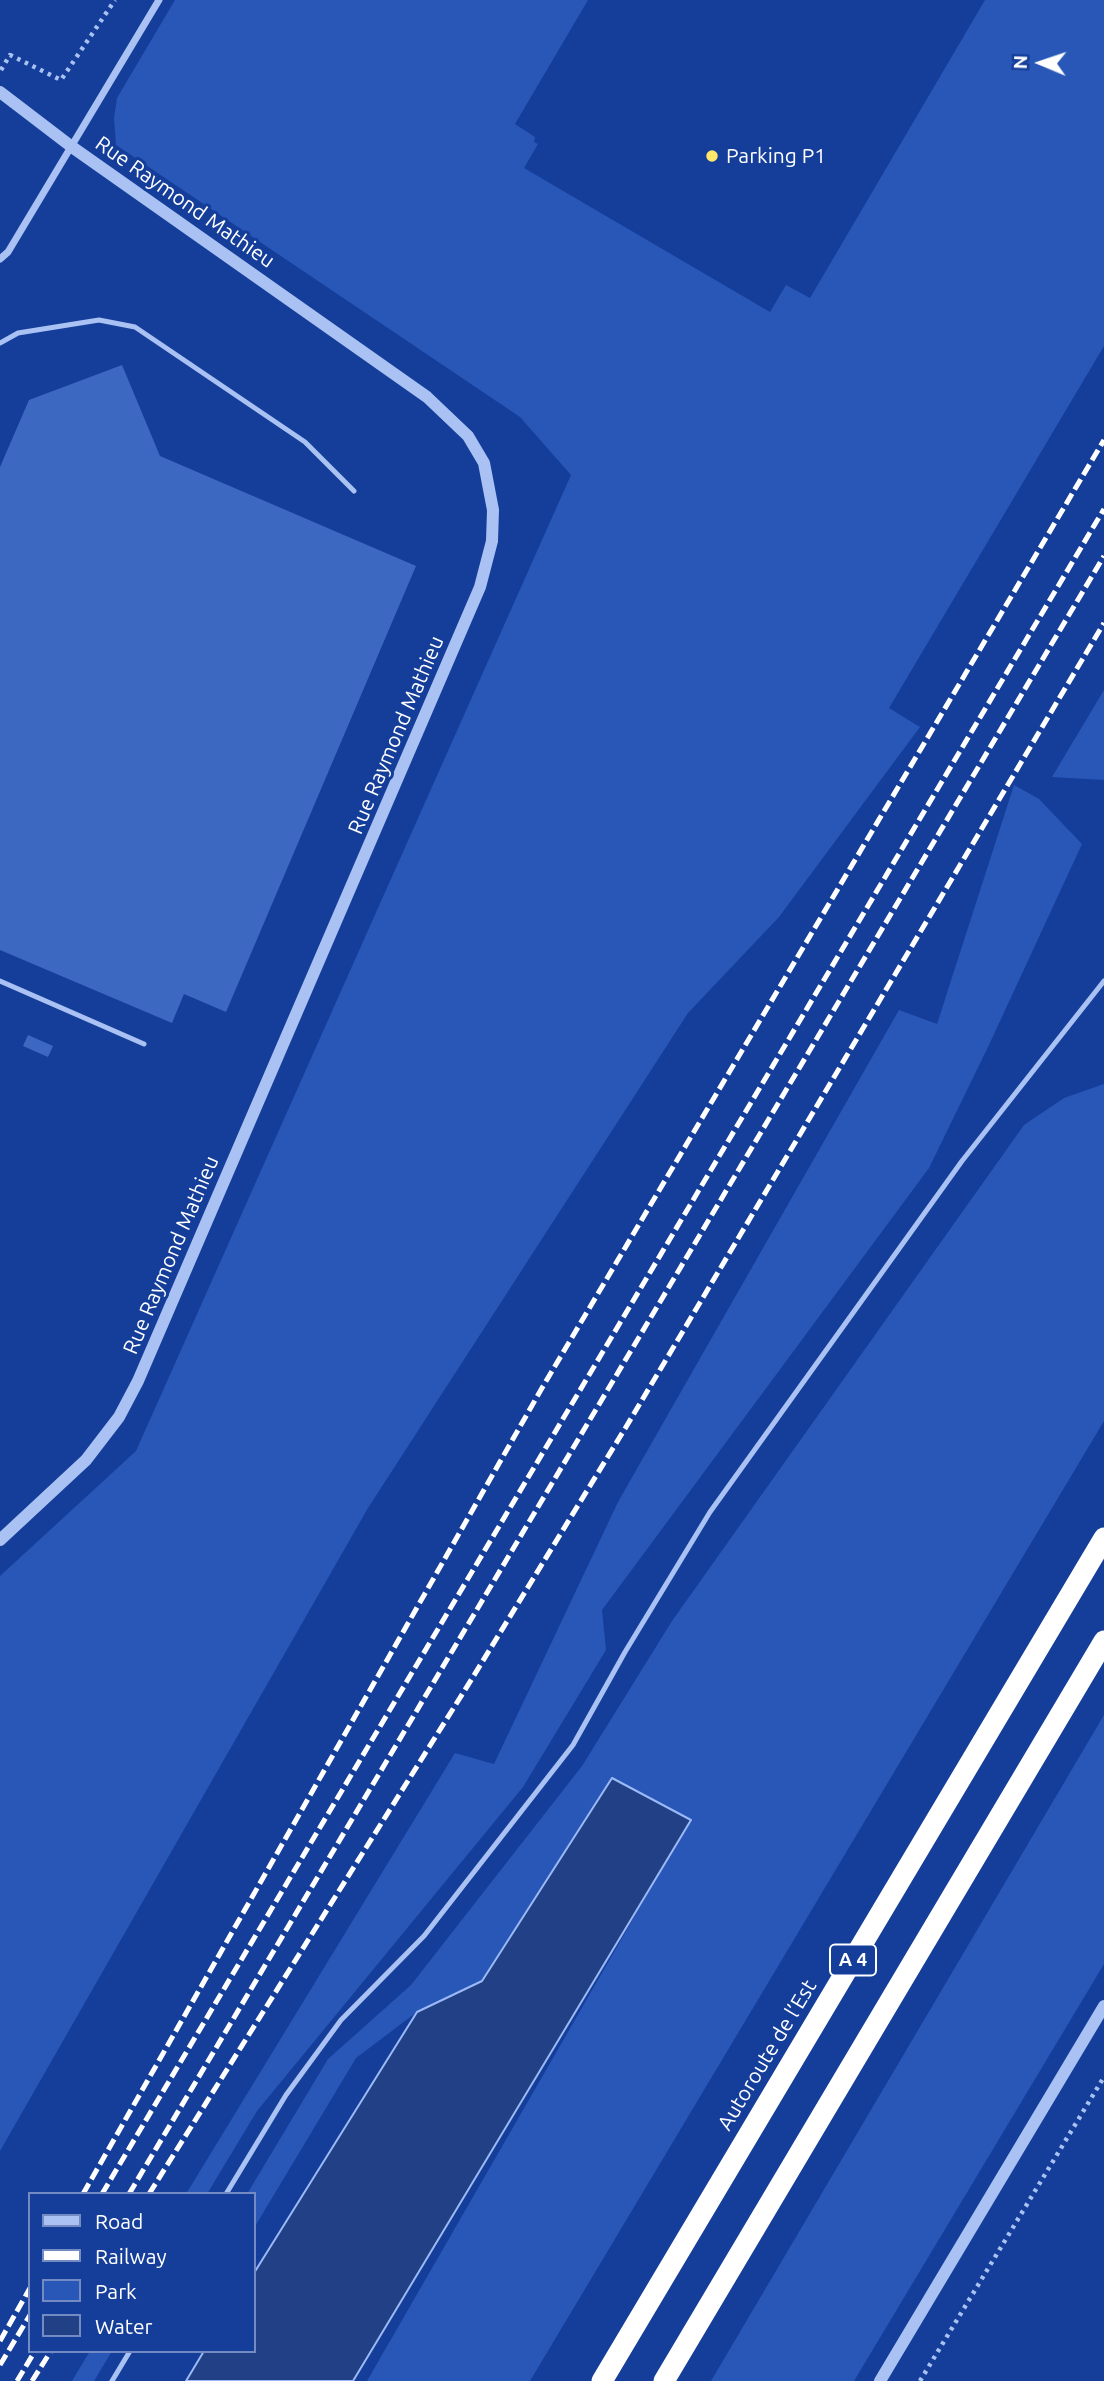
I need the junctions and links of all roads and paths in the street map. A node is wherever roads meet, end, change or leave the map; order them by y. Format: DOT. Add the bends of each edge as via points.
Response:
graph roads {
  1 [pos="115,0"];
  2 [pos="159,0"];
  3 [pos="0,72"];
  4 [pos="0,92"];
  5 [pos="72,147"];
  6 [pos="0,259"];
  7 [pos="0,343"];
  8 [pos="354,491"];
  9 [pos="0,981"];
  10 [pos="1104,981"];
  11 [pos="144,1044"];
  12 [pos="1104,1538"];
  13 [pos="0,1540"];
  14 [pos="1104,1642"];
  15 [pos="1104,2006"];
  16 [pos="1104,2077"];
  17 [pos="227,2192"];
  18 [pos="129,2353"];
  19 [pos="112,2381"];
  20 [pos="602,2381"];
  21 [pos="664,2381"];
  22 [pos="880,2381"];
  23 [pos="920,2381"];
  1 -- 3 [label="path" via="61,80 10,55"];
  2 -- 5 [label="street"];
  4 -- 5 [label="street, Rue Raymond Mathieu"];
  5 -- 6 [label="street"];
  5 -- 13 [label="street, Rue Raymond Mathieu" via="448,415 484,463 493,510 492,541 480,587 138,1381 119,1418 86,1460"];
  7 -- 8 [label="lane" via="18,333 99,320 135,327 305,442"];
  9 -- 11 [label="lane"];
  10 -- 17 [label="lane" via="962,1161 710,1512 573,1745 424,1936 341,2020 286,2095"];
  12 -- 20 [label="highway, Autoroute de l’Est / A 4"];
  14 -- 21 [label="highway, A 4"];
  15 -- 22 [label="street"];
  16 -- 23 [label="path"];
  18 -- 19 [label="lane"];
}
